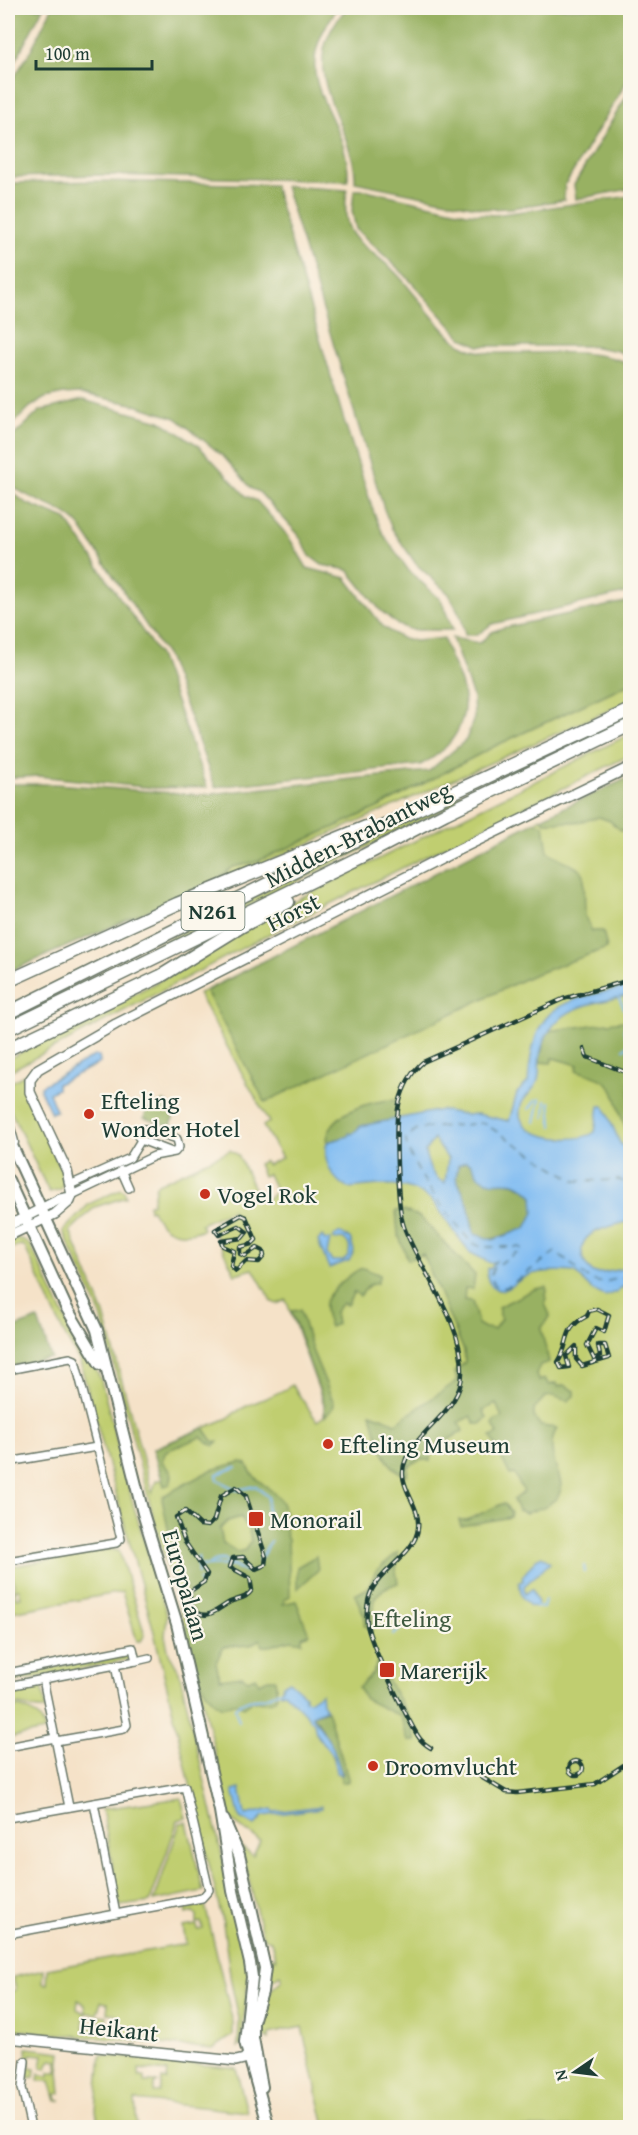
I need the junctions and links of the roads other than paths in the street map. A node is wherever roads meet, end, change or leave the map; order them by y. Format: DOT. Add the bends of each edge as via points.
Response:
graph roads {
  1 [pos="630,710"];
  2 [pos="630,725"];
  3 [pos="630,767"];
  4 [pos="418,809"];
  5 [pos="363,856"];
  6 [pos="8,981"];
  7 [pos="8,1013"];
  8 [pos="8,1029"];
  9 [pos="8,1049"];
  10 [pos="8,1128"];
  11 [pos="10,1139"];
  12 [pos="141,1140"];
  13 [pos="172,1152"];
  14 [pos="119,1164"];
  15 [pos="123,1173"];
  16 [pos="8,1180"];
  17 [pos="72,1184"];
  18 [pos="129,1188"];
  19 [pos="72,1196"];
  20 [pos="43,1213"];
  21 [pos="27,1222"];
  22 [pos="8,1226"];
  23 [pos="8,1236"];
  24 [pos="8,1371"];
  25 [pos="105,1373"];
  26 [pos="97,1447"];
  27 [pos="8,1462"];
  28 [pos="8,1561"];
  29 [pos="149,1658"];
  30 [pos="136,1661"];
  31 [pos="115,1665"];
  32 [pos="8,1673"];
  33 [pos="43,1679"];
  34 [pos="8,1686"];
  35 [pos="55,1740"];
  36 [pos="8,1747"];
  37 [pos="94,1803"];
  38 [pos="69,1807"];
  39 [pos="8,1818"];
  40 [pos="116,1914"];
  41 [pos="8,1934"];
  42 [pos="8,2038"];
  43 [pos="251,2051"];
  44 [pos="25,2061"];
  45 [pos="31,2127"];
  46 [pos="269,2127"];
  1 -- 4 [label="highway, Midden-Brabantweg / N261"];
  2 -- 5 [label="highway, Midden-Brabantweg / N261"];
  3 -- 17 [label="street, Horst" via="432,863 117,1024 38,1069 30,1080 30,1092"];
  4 -- 6 [label="highway, N261" via="397,814 177,904"];
  4 -- 7 [label="highway, Midden-Brabantweg / N261"];
  5 -- 8 [label="highway, Midden-Brabantweg / N261"];
  5 -- 9 [label="highway, N261" via="161,976"];
  10 -- 11 [label="highway"];
  11 -- 20 [label="main road, Europalaan"];
  12 -- 13 [label="street"];
  12 -- 13 [label="street" via="137,1133 142,1128 171,1136 179,1143"];
  12 -- 14 [label="street" via="130,1158"];
  13 -- 15 [label="street" via="154,1156"];
  14 -- 15 [label="street"];
  14 -- 17 [label="street"];
  15 -- 18 [label="street"];
  15 -- 19 [label="street"];
  16 -- 21 [label="main road, Europalaan"];
  17 -- 19 [label="street, Horst"];
  19 -- 20 [label="street"];
  20 -- 21 [label="street"];
  20 -- 25 [label="main road, Europalaan" via="97,1330"];
  21 -- 22 [label="street"];
  21 -- 23 [label="street"];
  21 -- 25 [label="main road, Europalaan" via="66,1307"];
  24 -- 26 [label="street" via="70,1358 76,1364"];
  25 -- 43 [label="main road, Europalaan" via="177,1624 220,1811 252,1977 245,2024"];
  26 -- 27 [label="street"];
  26 -- 28 [label="street" via="121,1539"];
  29 -- 30 [label="street"];
  30 -- 31 [label="street"];
  30 -- 32 [label="street" via="133,1648"];
  31 -- 33 [label="street"];
  31 -- 35 [label="street" via="127,1725 124,1729"];
  33 -- 34 [label="street"];
  33 -- 35 [label="street"];
  35 -- 36 [label="street"];
  35 -- 38 [label="street"];
  37 -- 38 [label="street"];
  37 -- 40 [label="street"];
  37 -- 40 [label="street" via="185,1787 209,1890 202,1898"];
  38 -- 39 [label="street"];
  40 -- 41 [label="street"];
  42 -- 43 [label="street, Heikant" via="226,2059"];
  43 -- 46 [label="main road, Europalaan"];
  44 -- 45 [label="street" via="22,2088"];
}
